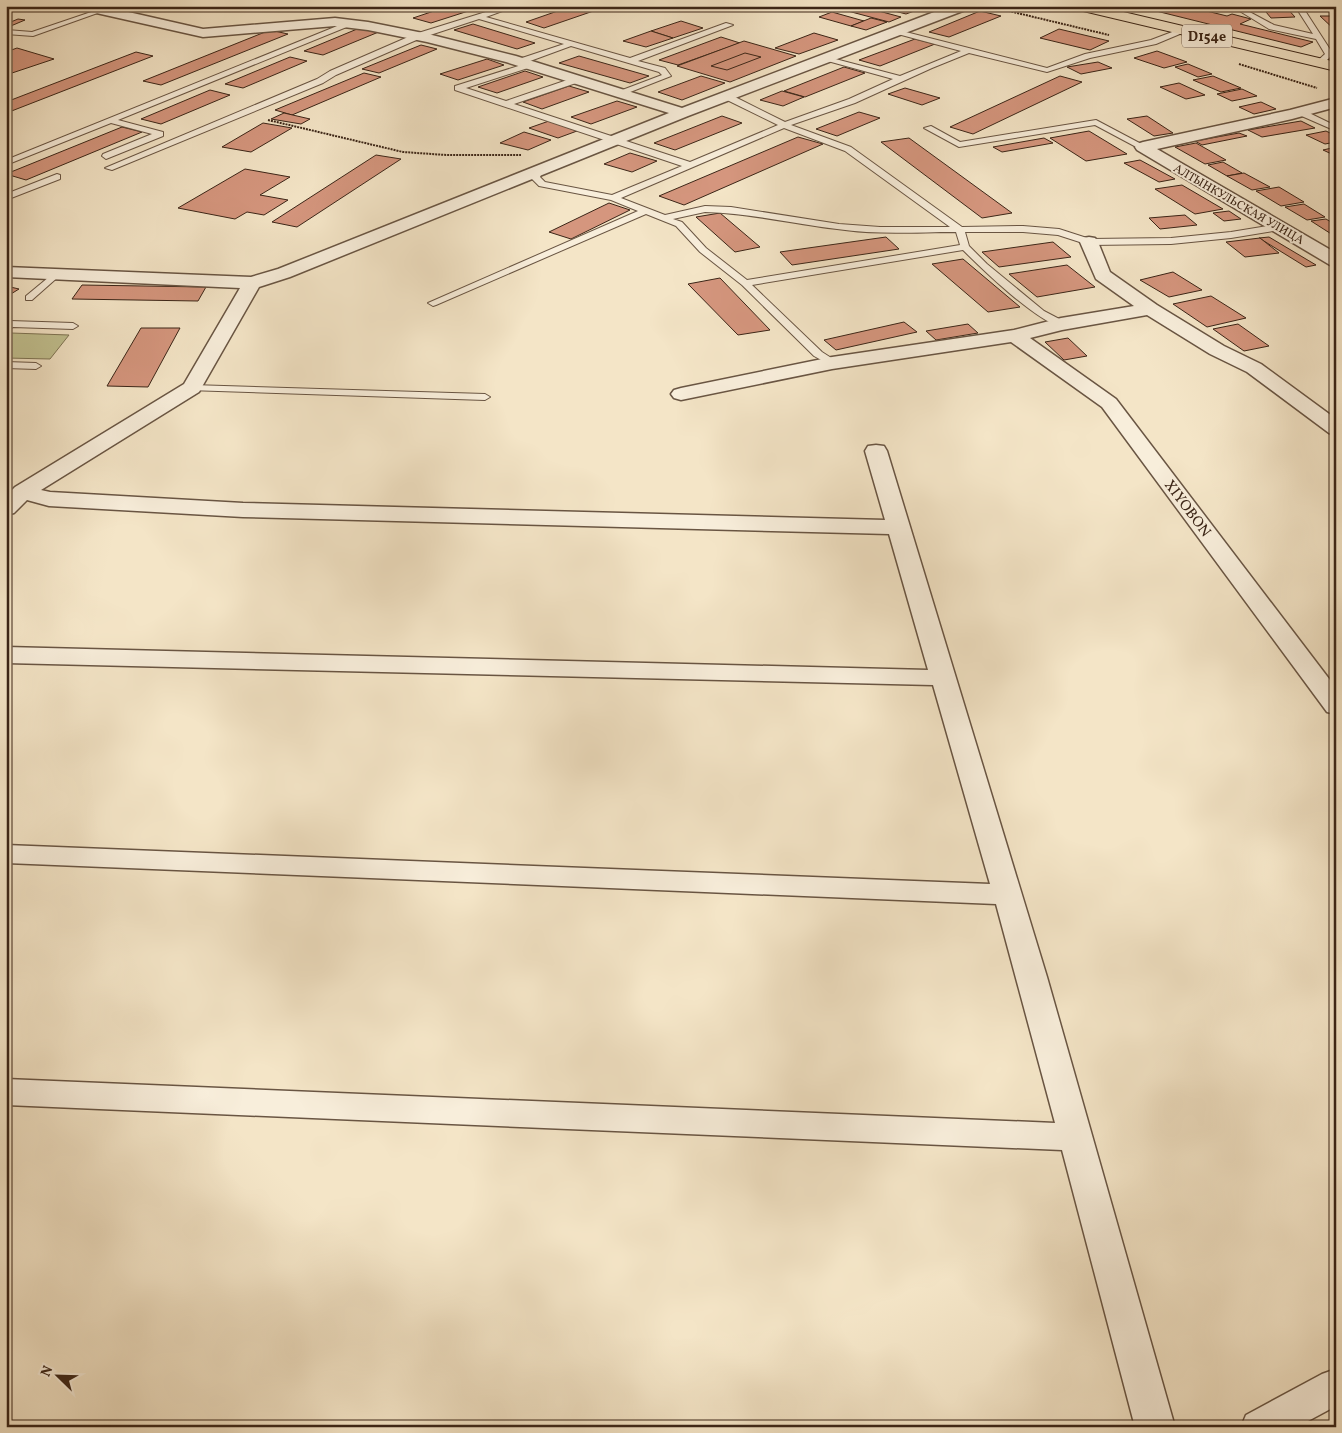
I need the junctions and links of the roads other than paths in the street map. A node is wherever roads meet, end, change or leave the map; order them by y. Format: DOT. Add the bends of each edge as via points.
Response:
graph roads {
  1 [pos="83,6"];
  2 [pos="513,6"];
  3 [pos="962,6"];
  4 [pos="1079,6"];
  5 [pos="1298,6"];
  6 [pos="1320,6"];
  7 [pos="102,10"];
  8 [pos="1242,10"];
  9 [pos="1336,10"];
  10 [pos="478,17"];
  11 [pos="350,24"];
  12 [pos="729,25"];
  13 [pos="898,31"];
  14 [pos="1183,31"];
  15 [pos="7,32"];
  16 [pos="418,36"];
  17 [pos="1319,38"];
  18 [pos="571,44"];
  19 [pos="968,51"];
  20 [pos="827,58"];
  21 [pos="630,61"];
  22 [pos="524,63"];
  23 [pos="1319,63"];
  24 [pos="1336,67"];
  25 [pos="900,79"];
  26 [pos="576,80"];
  27 [pos="620,94"];
  28 [pos="726,96"];
  29 [pos="1336,102"];
  30 [pos="506,104"];
  31 [pos="1300,112"];
  32 [pos="683,113"];
  33 [pos="111,121"];
  34 [pos="785,125"];
  35 [pos="928,128"];
  36 [pos="1336,129"];
  37 [pos="616,140"];
  38 [pos="1143,147"];
  39 [pos="106,156"];
  40 [pos="6,164"];
  41 [pos="692,166"];
  42 [pos="109,168"];
  43 [pos="58,176"];
  44 [pos="540,178"];
  45 [pos="6,197"];
  46 [pos="613,198"];
  47 [pos="646,211"];
  48 [pos="664,218"];
  49 [pos="1279,227"];
  50 [pos="959,229"];
  51 [pos="1089,242"];
  52 [pos="965,247"];
  53 [pos="1336,260"];
  54 [pos="6,272"];
  55 [pos="55,275"];
  56 [pos="252,282"];
  57 [pos="745,283"];
  58 [pos="29,298"];
  59 [pos="434,303"];
  60 [pos="1150,310"];
  61 [pos="1061,324"];
  62 [pos="73,326"];
  63 [pos="6,329"];
  64 [pos="1015,336"];
  65 [pos="832,363"];
  66 [pos="6,365"];
  67 [pos="36,366"];
  68 [pos="192,388"];
  69 [pos="681,394"];
  70 [pos="485,397"];
  71 [pos="1336,429"];
  72 [pos="876,451"];
  73 [pos="22,492"];
  74 [pos="6,508"];
  75 [pos="899,527"];
  76 [pos="6,654"];
  77 [pos="943,678"];
  78 [pos="1336,706"];
  79 [pos="6,854"];
  80 [pos="1008,896"];
  81 [pos="6,1092"];
  82 [pos="1076,1137"];
  83 [pos="1336,1386"];
  84 [pos="1154,1427"];
  85 [pos="1260,1427"];
  1 -- 7 [label="street"];
  2 -- 10 [label="lane"];
  3 -- 13 [label="street"];
  4 -- 14 [label="main road, D154e"];
  5 -- 17 [label="lane"];
  6 -- 9 [label="lane"];
  7 -- 11 [label="street" via="202,33 335,22"];
  7 -- 15 [label="lane" via="33,34"];
  8 -- 17 [label="lane" via="1272,27"];
  10 -- 16 [label="lane"];
  10 -- 18 [label="lane"];
  11 -- 16 [label="street"];
  11 -- 33 [label="lane"];
  12 -- 21 [label="lane"];
  13 -- 19 [label="lane"];
  13 -- 20 [label="street"];
  14 -- 19 [label="lane" via="1047,70"];
  14 -- 23 [label="main road, D154e"];
  16 -- 22 [label="street"];
  16 -- 42 [label="lane" via="320,81"];
  17 -- 23 [label="lane" via="1329,54"];
  18 -- 21 [label="lane"];
  18 -- 22 [label="lane"];
  19 -- 25 [label="lane"];
  20 -- 25 [label="lane"];
  20 -- 28 [label="street"];
  21 -- 27 [label="lane" via="662,70 667,76"];
  22 -- 26 [label="street"];
  22 -- 30 [label="lane" via="458,88"];
  23 -- 24 [label="main road, D154e"];
  25 -- 34 [label="lane"];
  26 -- 27 [label="street"];
  26 -- 30 [label="lane"];
  27 -- 32 [label="street"];
  28 -- 32 [label="street"];
  28 -- 34 [label="lane"];
  29 -- 31 [label="street"];
  30 -- 37 [label="lane"];
  31 -- 36 [label="lane"];
  31 -- 38 [label="street"];
  32 -- 37 [label="street"];
  33 -- 39 [label="lane" via="160,134"];
  33 -- 40 [label="lane"];
  34 -- 41 [label="lane"];
  34 -- 50 [label="lane" via="848,149"];
  35 -- 38 [label="lane" via="959,145 1096,122"];
  37 -- 41 [label="lane"];
  37 -- 44 [label="street"];
  38 -- 49 [label="street, АЛТЫНКУЛЬСКАЯ УЛИЦА"];
  41 -- 46 [label="lane"];
  43 -- 45 [label="lane"];
  44 -- 46 [label="lane"];
  44 -- 56 [label="street" via="516,181 284,273"];
  46 -- 47 [label="lane"];
  47 -- 48 [label="lane"];
  47 -- 59 [label="lane"];
  48 -- 50 [label="lane" via="714,209 839,227"];
  48 -- 57 [label="lane" via="679,224 703,250"];
  49 -- 51 [label="lane" via="1171,241"];
  49 -- 53 [label="street, АЛТЫНКУЛЬСКАЯ УЛИЦА"];
  50 -- 51 [label="lane" via="1059,232"];
  50 -- 52 [label="lane"];
  51 -- 60 [label="street" via="1102,275"];
  52 -- 57 [label="lane"];
  52 -- 61 [label="lane" via="1041,313"];
  54 -- 55 [label="street"];
  55 -- 56 [label="street"];
  55 -- 58 [label="lane"];
  56 -- 68 [label="street"];
  57 -- 65 [label="lane" via="818,354"];
  60 -- 61 [label="street"];
  60 -- 71 [label="street" via="1254,368"];
  61 -- 64 [label="street"];
  62 -- 63 [label="lane" via="10,324"];
  64 -- 65 [label="street"];
  64 -- 78 [label="street, XIYOBON" via="1109,404"];
  65 -- 69 [label="street"];
  66 -- 67 [label="lane"];
  68 -- 70 [label="lane"];
  68 -- 73 [label="street"];
  72 -- 75 [label="street"];
  73 -- 74 [label="street"];
  73 -- 75 [label="street" via="49,498 244,510"];
  75 -- 77 [label="street"];
  76 -- 77 [label="street"];
  77 -- 80 [label="street"];
  79 -- 80 [label="street"];
  80 -- 82 [label="street"];
  81 -- 82 [label="street"];
  82 -- 84 [label="street"];
  83 -- 85 [label="street"];
}
